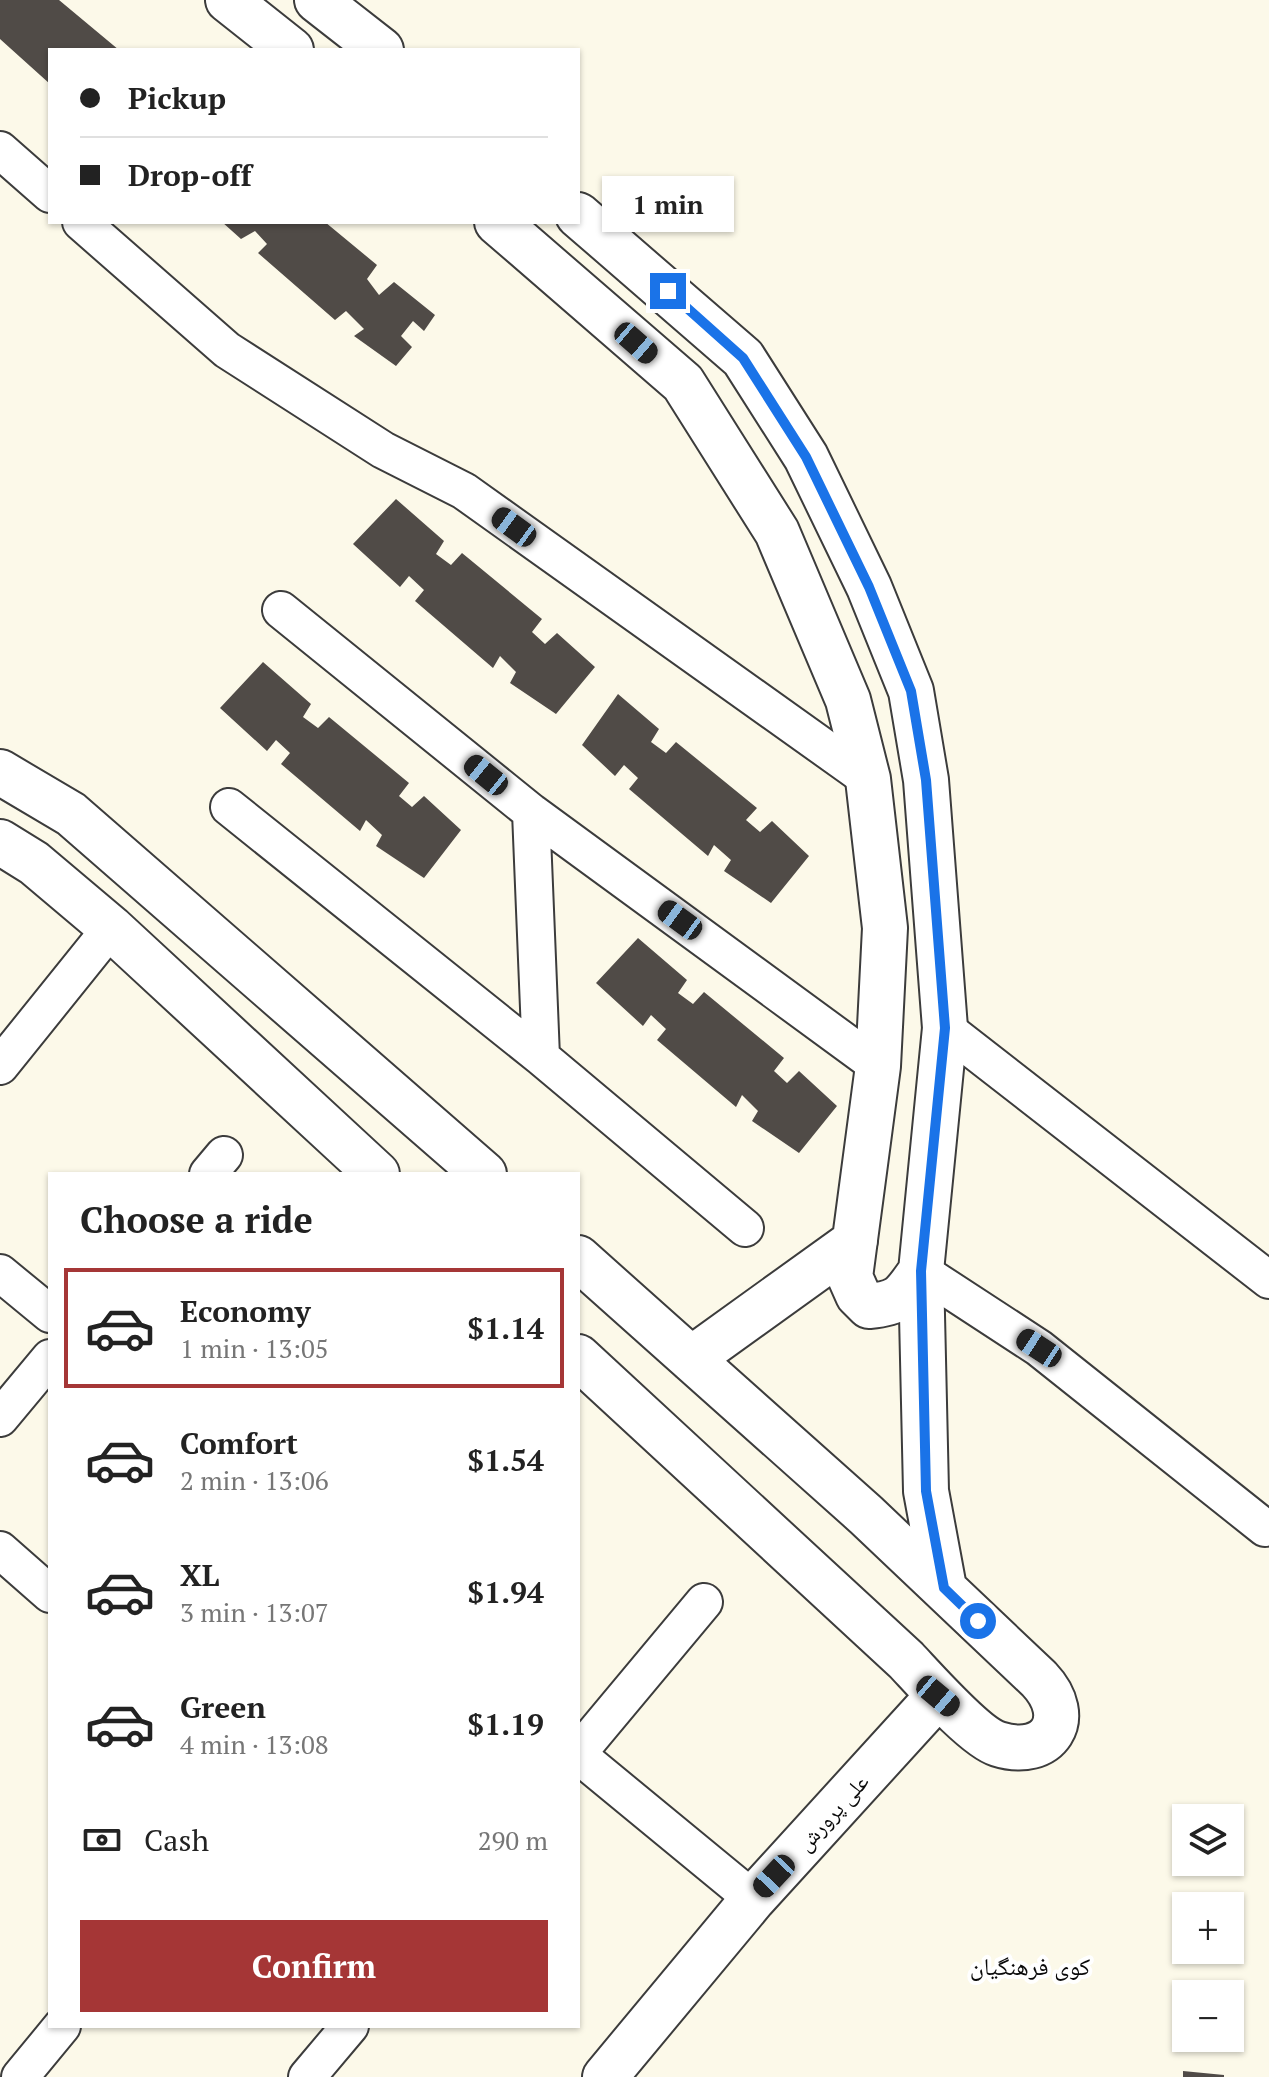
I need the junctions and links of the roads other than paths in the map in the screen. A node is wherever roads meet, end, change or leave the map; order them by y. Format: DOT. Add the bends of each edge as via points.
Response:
graph roads {
  1 [pos="228,0"];
  2 [pos="317,0"];
  3 [pos="288,48"];
  4 [pos="378,48"];
  5 [pos="0,150"];
  6 [pos="48,192"];
  7 [pos="580,217"];
  8 [pos="83,224"];
  9 [pos="499,224"];
  10 [pos="281,610"];
  11 [pos="0,772"];
  12 [pos="868,779"];
  13 [pos="229,807"];
  14 [pos="531,812"];
  15 [pos="0,842"];
  16 [pos="111,928"];
  17 [pos="945,1028"];
  18 [pos="541,1057"];
  19 [pos="0,1066"];
  20 [pos="878,1066"];
  21 [pos="375,1172"];
  22 [pos="482,1172"];
  23 [pos="745,1228"];
  24 [pos="855,1241"];
  25 [pos="580,1260"];
  26 [pos="921,1271"];
  27 [pos="0,1273"];
  28 [pos="1269,1280"];
  29 [pos="48,1312"];
  30 [pos="580,1359"];
  31 [pos="691,1359"];
  32 [pos="48,1360"];
  33 [pos="0,1418"];
  34 [pos="1265,1528"];
  35 [pos="0,1550"];
  36 [pos="944,1588"];
  37 [pos="48,1592"];
  38 [pos="704,1602"];
  39 [pos="938,1696"];
  40 [pos="580,1752"];
  41 [pos="580,1756"];
  42 [pos="753,1899"];
  43 [pos="60,2028"];
  44 [pos="348,2028"];
  45 [pos="0,2060"];
  46 [pos="20,2077"];
  47 [pos="307,2077"];
  48 [pos="605,2077"];
  1 -- 3 [label="street"];
  2 -- 4 [label="street"];
  5 -- 6 [label="street"];
  7 -- 17 [label="street" via="743,358 806,457 869,587 911,691 926,780"];
  8 -- 12 [label="street" via="227,350 383,450 464,491"];
  9 -- 12 [label="street" via="683,383 777,532 848,700"];
  10 -- 14 [label="street"];
  11 -- 22 [label="street" via="71,814"];
  12 -- 20 [label="street" via="885,928"];
  13 -- 18 [label="street"];
  14 -- 18 [label="street"];
  14 -- 20 [label="street"];
  15 -- 16 [label="street" via="34,863"];
  16 -- 19 [label="street"];
  16 -- 21 [label="street"];
  17 -- 26 [label="street"];
  17 -- 28 [label="street"];
  18 -- 23 [label="street"];
  20 -- 24 [label="street"];
  24 -- 26 [label="street" via="850,1277 869,1306 900,1300"];
  24 -- 31 [label="street"];
  25 -- 31 [label="street"];
  26 -- 34 [label="street" via="1039,1348"];
  26 -- 36 [label="street" via="926,1491"];
  27 -- 29 [label="street"];
  30 -- 39 [label="street" via="906,1660"];
  31 -- 36 [label="street"];
  32 -- 33 [label="street"];
  35 -- 37 [label="street"];
  36 -- 39 [label="street" via="1055,1696 1057,1718 1046,1739 1030,1748 996,1744"];
  38 -- 40 [label="street"];
  39 -- 42 [label="street, علی پرورش"];
  41 -- 42 [label="street"];
  42 -- 48 [label="street, علی پرورش"];
  43 -- 46 [label="street"];
  44 -- 47 [label="street"];
  45 -- 46 [label="street"];
}
